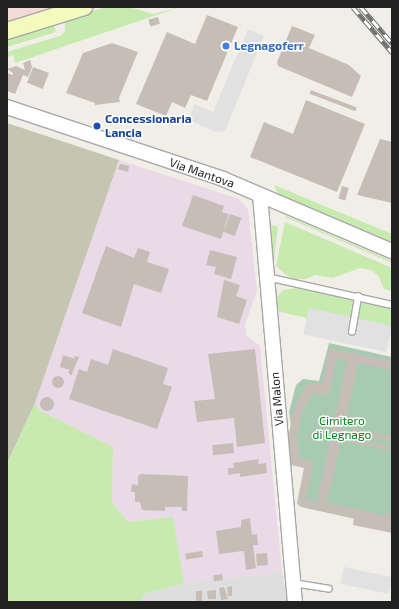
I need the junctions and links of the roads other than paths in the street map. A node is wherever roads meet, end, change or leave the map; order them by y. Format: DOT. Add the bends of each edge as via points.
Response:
graph roads {
  1 [pos="84,7"];
  2 [pos="8,29"];
  3 [pos="7,107"];
  4 [pos="260,195"];
  5 [pos="392,251"];
  6 [pos="267,277"];
  7 [pos="358,297"];
  8 [pos="392,305"];
  9 [pos="352,332"];
  10 [pos="293,583"];
  11 [pos="329,589"];
  12 [pos="295,602"];
  1 -- 2 [label="main road"];
  3 -- 4 [label="street, Via Mantova" via="223,179"];
  4 -- 5 [label="street, Via Mantova"];
  4 -- 6 [label="street, Via Malon"];
  6 -- 7 [label="lane"];
  6 -- 10 [label="street, Via Malon"];
  7 -- 8 [label="lane"];
  7 -- 9 [label="lane"];
  10 -- 11 [label="lane"];
  10 -- 12 [label="street, Via Malon"];
}
